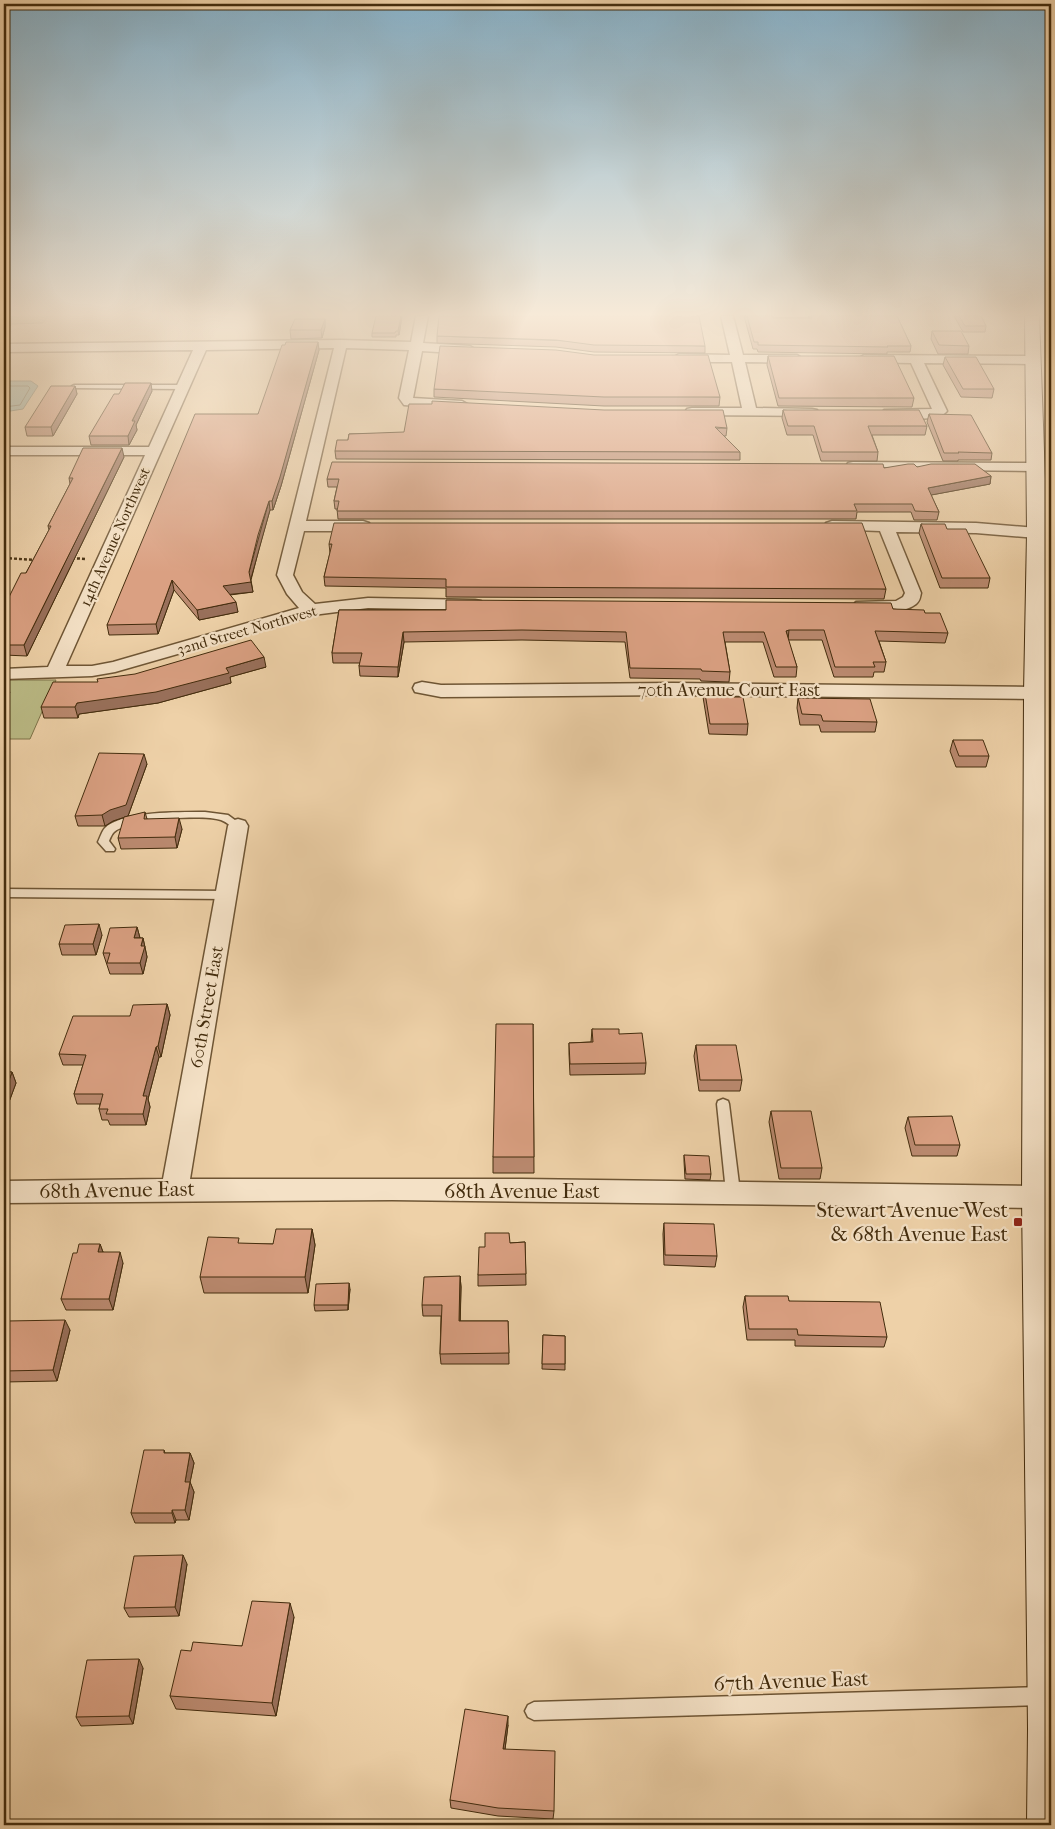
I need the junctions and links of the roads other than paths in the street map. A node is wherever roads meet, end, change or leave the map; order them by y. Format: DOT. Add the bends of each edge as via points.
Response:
graph roads {
  1 [pos="176,401"];
  2 [pos="327,401"];
  3 [pos="409,401"];
  4 [pos="747,401"];
  5 [pos="936,401"];
  6 [pos="1033,401"];
  7 [pos="479,406"];
  8 [pos="682,412"];
  9 [pos="750,412"];
  10 [pos="826,413"];
  11 [pos="874,413"];
  12 [pos="4,451"];
  13 [pos="154,451"];
  14 [pos="835,466"];
  15 [pos="1034,467"];
  16 [pos="296,526"];
  17 [pos="382,526"];
  18 [pos="819,526"];
  19 [pos="886,526"];
  20 [pos="1037,533"];
  21 [pos="1044,599"];
  22 [pos="491,605"];
  23 [pos="842,606"];
  24 [pos="311,610"];
  25 [pos="54,673"];
  26 [pos="4,674"];
  27 [pos="422,688"];
  28 [pos="1035,693"];
  29 [pos="238,826"];
  30 [pos="110,850"];
  31 [pos="4,894"];
  32 [pos="227,894"];
  33 [pos="723,1104"];
  34 [pos="176,1188"];
  35 [pos="4,1192"];
  36 [pos="733,1192"];
  37 [pos="1040,1197"];
  38 [pos="1050,1695"];
  39 [pos="534,1711"];
  40 [pos="1051,1741"];
  41 [pos="1050,1825"];
  1 -- 13 [label="street, 14th Avenue Northwest"];
  2 -- 16 [label="street"];
  3 -- 7 [label="street"];
  4 -- 9 [label="street"];
  5 -- 11 [label="street" via="940,410 932,414"];
  6 -- 15 [label="street"];
  8 -- 9 [label="street"];
  9 -- 10 [label="street"];
  12 -- 13 [label="street"];
  13 -- 25 [label="street, 14th Avenue Northwest"];
  14 -- 15 [label="street"];
  15 -- 20 [label="street"];
  16 -- 17 [label="street"];
  16 -- 24 [label="street" via="285,575 295,594"];
  18 -- 19 [label="street"];
  19 -- 20 [label="street"];
  19 -- 23 [label="street" via="913,593 911,600 899,606"];
  20 -- 21 [label="street"];
  21 -- 28 [label="street"];
  22 -- 24 [label="street, 32nd Street Northwest" via="368,604"];
  24 -- 25 [label="street, 32nd Street Northwest" via="115,667"];
  25 -- 26 [label="street, 32nd Street Northwest"];
  27 -- 28 [label="street, 70th Avenue Court East" via="441,691 673,689"];
  28 -- 37 [label="street"];
  29 -- 30 [label="lane" via="224,817 205,815 135,819 110,830 103,842"];
  29 -- 32 [label="street, 60th Street East"];
  31 -- 32 [label="lane"];
  32 -- 34 [label="street, 60th Street East"];
  33 -- 36 [label="lane"];
  34 -- 35 [label="street, 68th Avenue East"];
  34 -- 36 [label="street, 68th Avenue East"];
  36 -- 37 [label="street, 68th Avenue East"];
  37 -- 38 [label="street"];
  38 -- 39 [label="lane, 67th Avenue East"];
  38 -- 40 [label="street"];
  40 -- 41 [label="street"];
}
